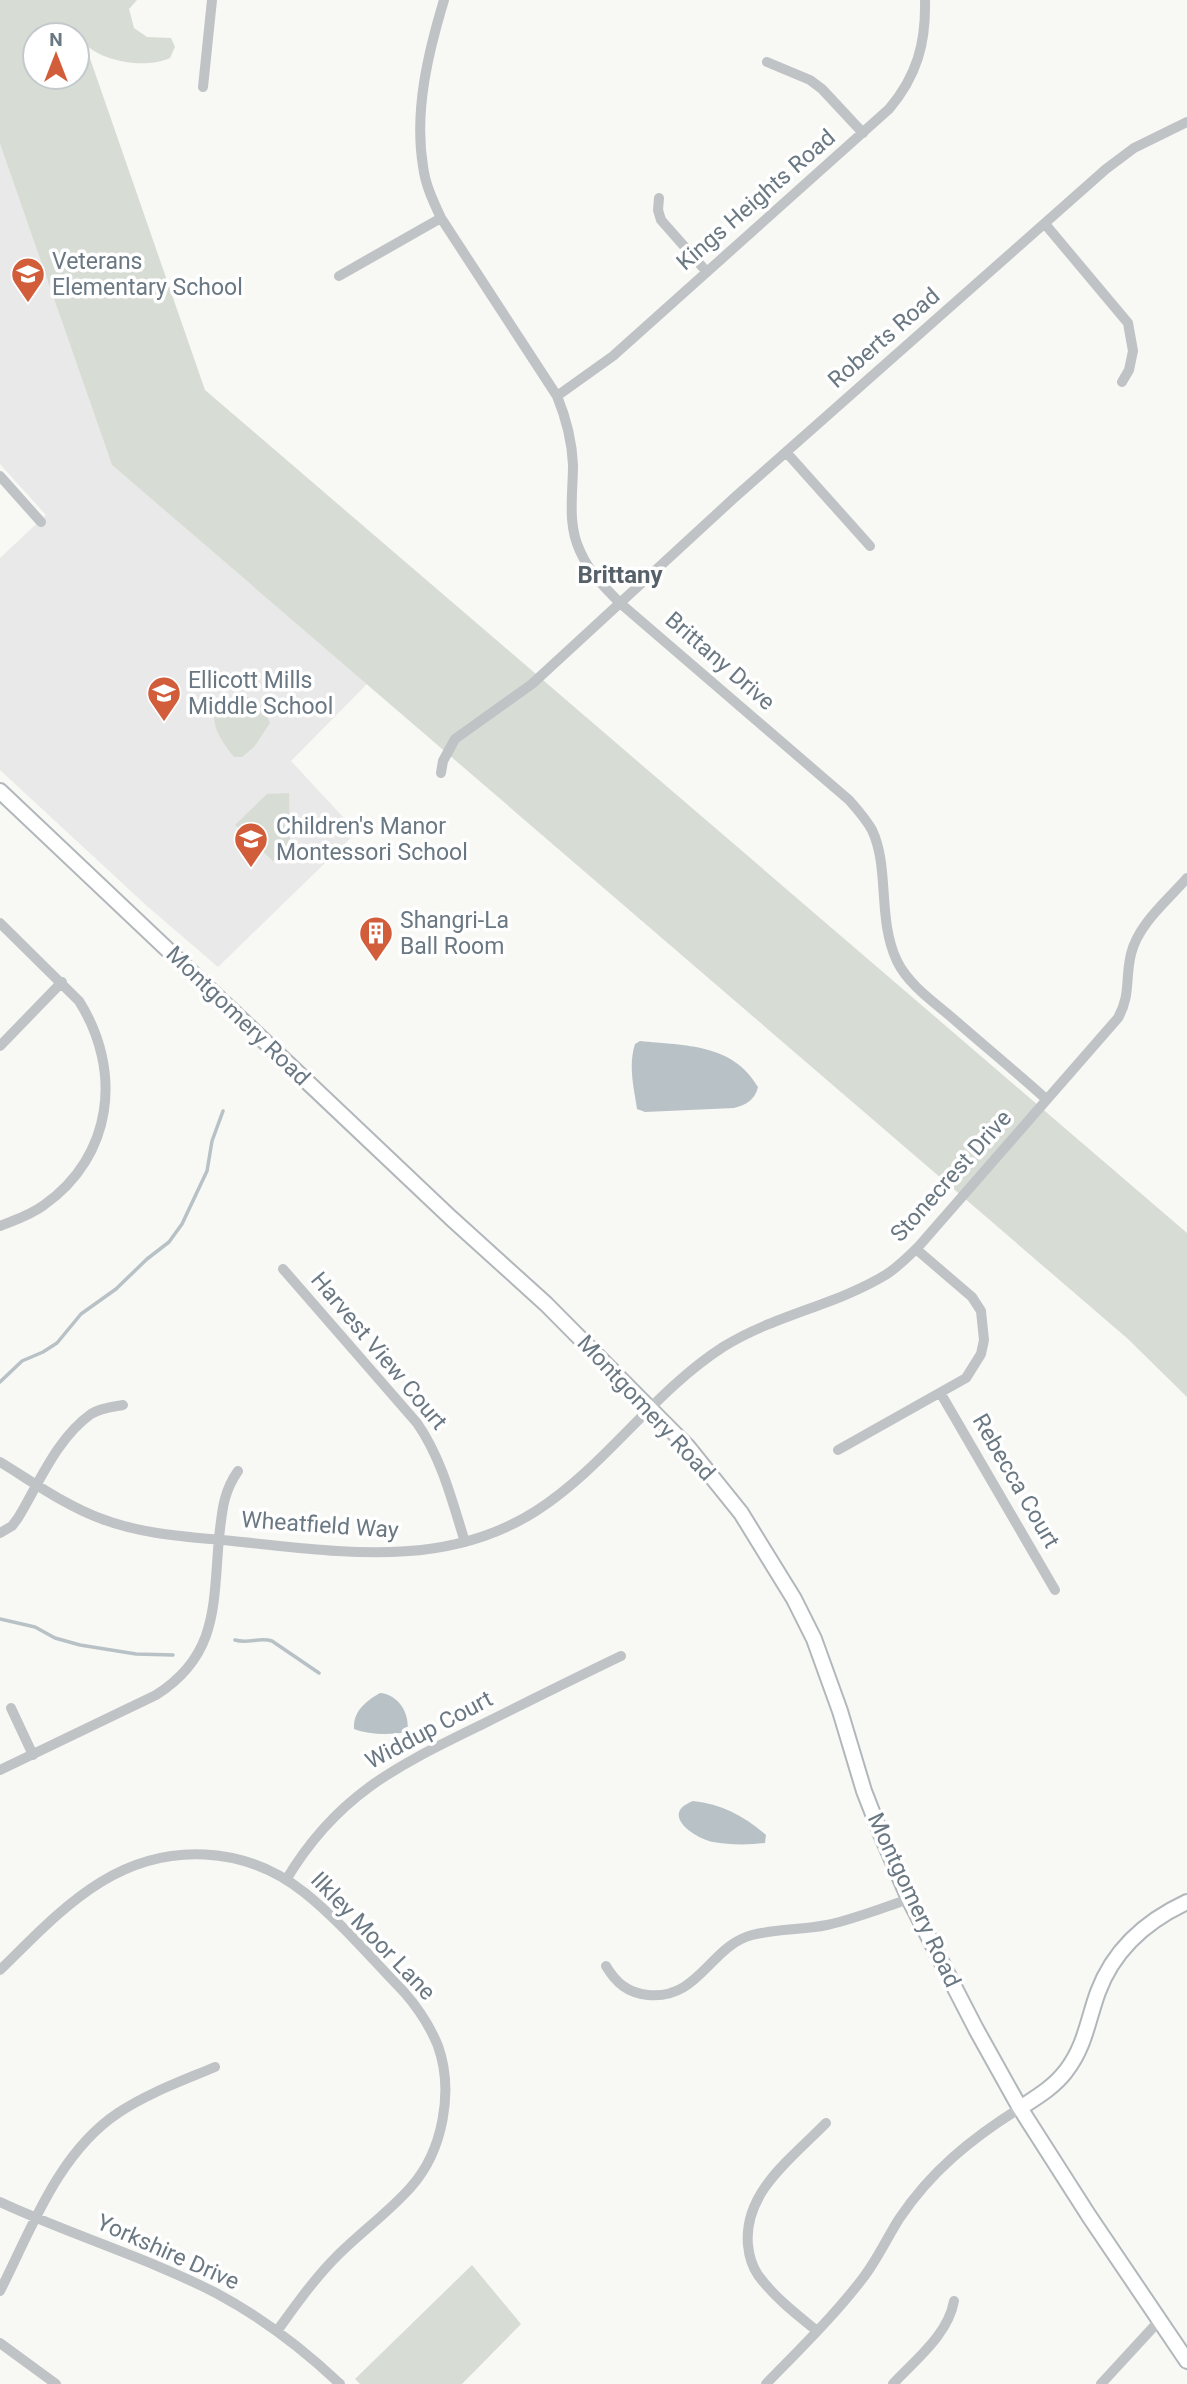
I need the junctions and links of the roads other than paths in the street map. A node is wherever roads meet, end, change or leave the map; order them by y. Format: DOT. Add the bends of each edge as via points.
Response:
graph roads {
  1 [pos="212,0"];
  2 [pos="444,0"];
  3 [pos="926,0"];
  4 [pos="767,62"];
  5 [pos="203,87"];
  6 [pos="1187,122"];
  7 [pos="863,133"];
  8 [pos="659,198"];
  9 [pos="441,218"];
  10 [pos="1045,224"];
  11 [pos="706,271"];
  12 [pos="339,276"];
  13 [pos="1122,382"];
  14 [pos="557,396"];
  15 [pos="786,452"];
  16 [pos="0,476"];
  17 [pos="41,522"];
  18 [pos="870,546"];
  19 [pos="620,603"];
  20 [pos="440,773"];
  21 [pos="0,791"];
  22 [pos="1187,878"];
  23 [pos="0,923"];
  24 [pos="62,982"];
  25 [pos="0,1046"];
  26 [pos="1046,1099"];
  27 [pos="0,1226"];
  28 [pos="916,1249"];
  29 [pos="283,1269"];
  30 [pos="941,1394"];
  31 [pos="122,1405"];
  32 [pos="650,1409"];
  33 [pos="838,1450"];
  34 [pos="0,1462"];
  35 [pos="238,1471"];
  36 [pos="38,1485"];
  37 [pos="0,1533"];
  38 [pos="219,1540"];
  39 [pos="465,1542"];
  40 [pos="1055,1590"];
  41 [pos="621,1656"];
  42 [pos="11,1708"];
  43 [pos="33,1755"];
  44 [pos="0,1770"];
  45 [pos="286,1880"];
  46 [pos="909,1899"];
  47 [pos="1187,1902"];
  48 [pos="606,1966"];
  49 [pos="0,1970"];
  50 [pos="215,2067"];
  51 [pos="1020,2108"];
  52 [pos="826,2123"];
  53 [pos="0,2202"];
  54 [pos="37,2219"];
  55 [pos="0,2291"];
  56 [pos="954,2301"];
  57 [pos="1158,2322"];
  58 [pos="817,2331"];
  59 [pos="277,2332"];
  60 [pos="0,2343"];
  61 [pos="1187,2361"];
  62 [pos="56,2384"];
  63 [pos="340,2384"];
  64 [pos="766,2384"];
  65 [pos="893,2384"];
  66 [pos="1101,2384"];
  1 -- 5 [label="street"];
  2 -- 9 [label="street, Brittany Drive" via="429,56 421,116 423,167"];
  3 -- 7 [label="street, Kings Heights Road" via="924,41 913,76 889,109"];
  4 -- 7 [label="street" via="816,85"];
  6 -- 10 [label="street, Roberts Road" via="1133,148"];
  7 -- 11 [label="street, Kings Heights Road"];
  8 -- 11 [label="street" via="661,220"];
  9 -- 12 [label="street"];
  9 -- 14 [label="street, Brittany Drive"];
  10 -- 13 [label="street" via="1128,323 1133,351"];
  10 -- 15 [label="street, Roberts Road"];
  11 -- 14 [label="street, Kings Heights Road" via="613,356"];
  14 -- 19 [label="street, Brittany Drive" via="571,441 576,541 589,568"];
  15 -- 18 [label="street"];
  15 -- 19 [label="street, Roberts Road"];
  16 -- 17 [label="street"];
  19 -- 20 [label="street, Roberts Road" via="532,684 455,739"];
  19 -- 26 [label="street, Brittany Drive" via="849,800 872,830 884,914 898,963 925,994"];
  21 -- 32 [label="main road, Montgomery Road" via="546,1304"];
  22 -- 26 [label="street, Stonecrest Drive" via="1136,940 1128,994 1118,1018"];
  23 -- 24 [label="street"];
  24 -- 25 [label="street"];
  24 -- 27 [label="street" via="79,1000 95,1030 106,1071 104,1114 98,1136 75,1177 42,1207"];
  26 -- 28 [label="street, Stonecrest Drive"];
  28 -- 30 [label="street" via="972,1297 984,1326 975,1367 967,1378"];
  28 -- 32 [label="street, Stonecrest Drive" via="872,1282 722,1347"];
  29 -- 39 [label="street, Harvest View Court" via="429,1440"];
  30 -- 33 [label="street"];
  30 -- 40 [label="street, Rebecca Court"];
  31 -- 36 [label="street" via="102,1409 78,1426"];
  32 -- 39 [label="street, Wheatfield Way" via="569,1487 534,1512"];
  32 -- 46 [label="main road, Montgomery Road" via="733,1503 794,1599 831,1682 864,1791"];
  34 -- 36 [label="street, Wheatfield Way"];
  35 -- 38 [label="street" via="222,1502"];
  36 -- 37 [label="street" via="18,1518"];
  36 -- 38 [label="street, Wheatfield Way" via="76,1507 127,1527"];
  38 -- 39 [label="street, Wheatfield Way" via="356,1553 434,1549"];
  38 -- 43 [label="street" via="210,1625 185,1673 156,1695"];
  41 -- 45 [label="street, Widdup Court" via="410,1760 366,1787 317,1834"];
  42 -- 43 [label="street"];
  43 -- 44 [label="street"];
  45 -- 49 [label="street, Ilkley Moor Lane" via="223,1855 198,1853 148,1860 100,1882 72,1902"];
  45 -- 59 [label="street, Ilkley Moor Lane" via="325,1911 419,2010 439,2048 445,2095 438,2140 423,2172 317,2278"];
  46 -- 48 [label="street" via="829,1924 740,1940 680,1991 667,1994 629,1990"];
  46 -- 51 [label="main road, Montgomery Road"];
  47 -- 51 [label="main road" via="1150,1923 1126,1944 1098,1992 1079,2052 1048,2090"];
  50 -- 54 [label="street" via="146,2096 100,2127 70,2160"];
  51 -- 57 [label="main road, Montgomery Road"];
  51 -- 58 [label="street" via="981,2132 936,2172 900,2218 864,2277"];
  52 -- 58 [label="street" via="766,2184 749,2217 747,2236 756,2273"];
  53 -- 54 [label="street, Yorkshire Drive"];
  54 -- 55 [label="street"];
  54 -- 59 [label="street, Yorkshire Drive" via="186,2278"];
  56 -- 65 [label="street" via="940,2333"];
  57 -- 61 [label="main road, Montgomery Road"];
  57 -- 66 [label="street"];
  58 -- 64 [label="street"];
  59 -- 63 [label="street, Yorkshire Drive"];
  60 -- 62 [label="street"];
}
